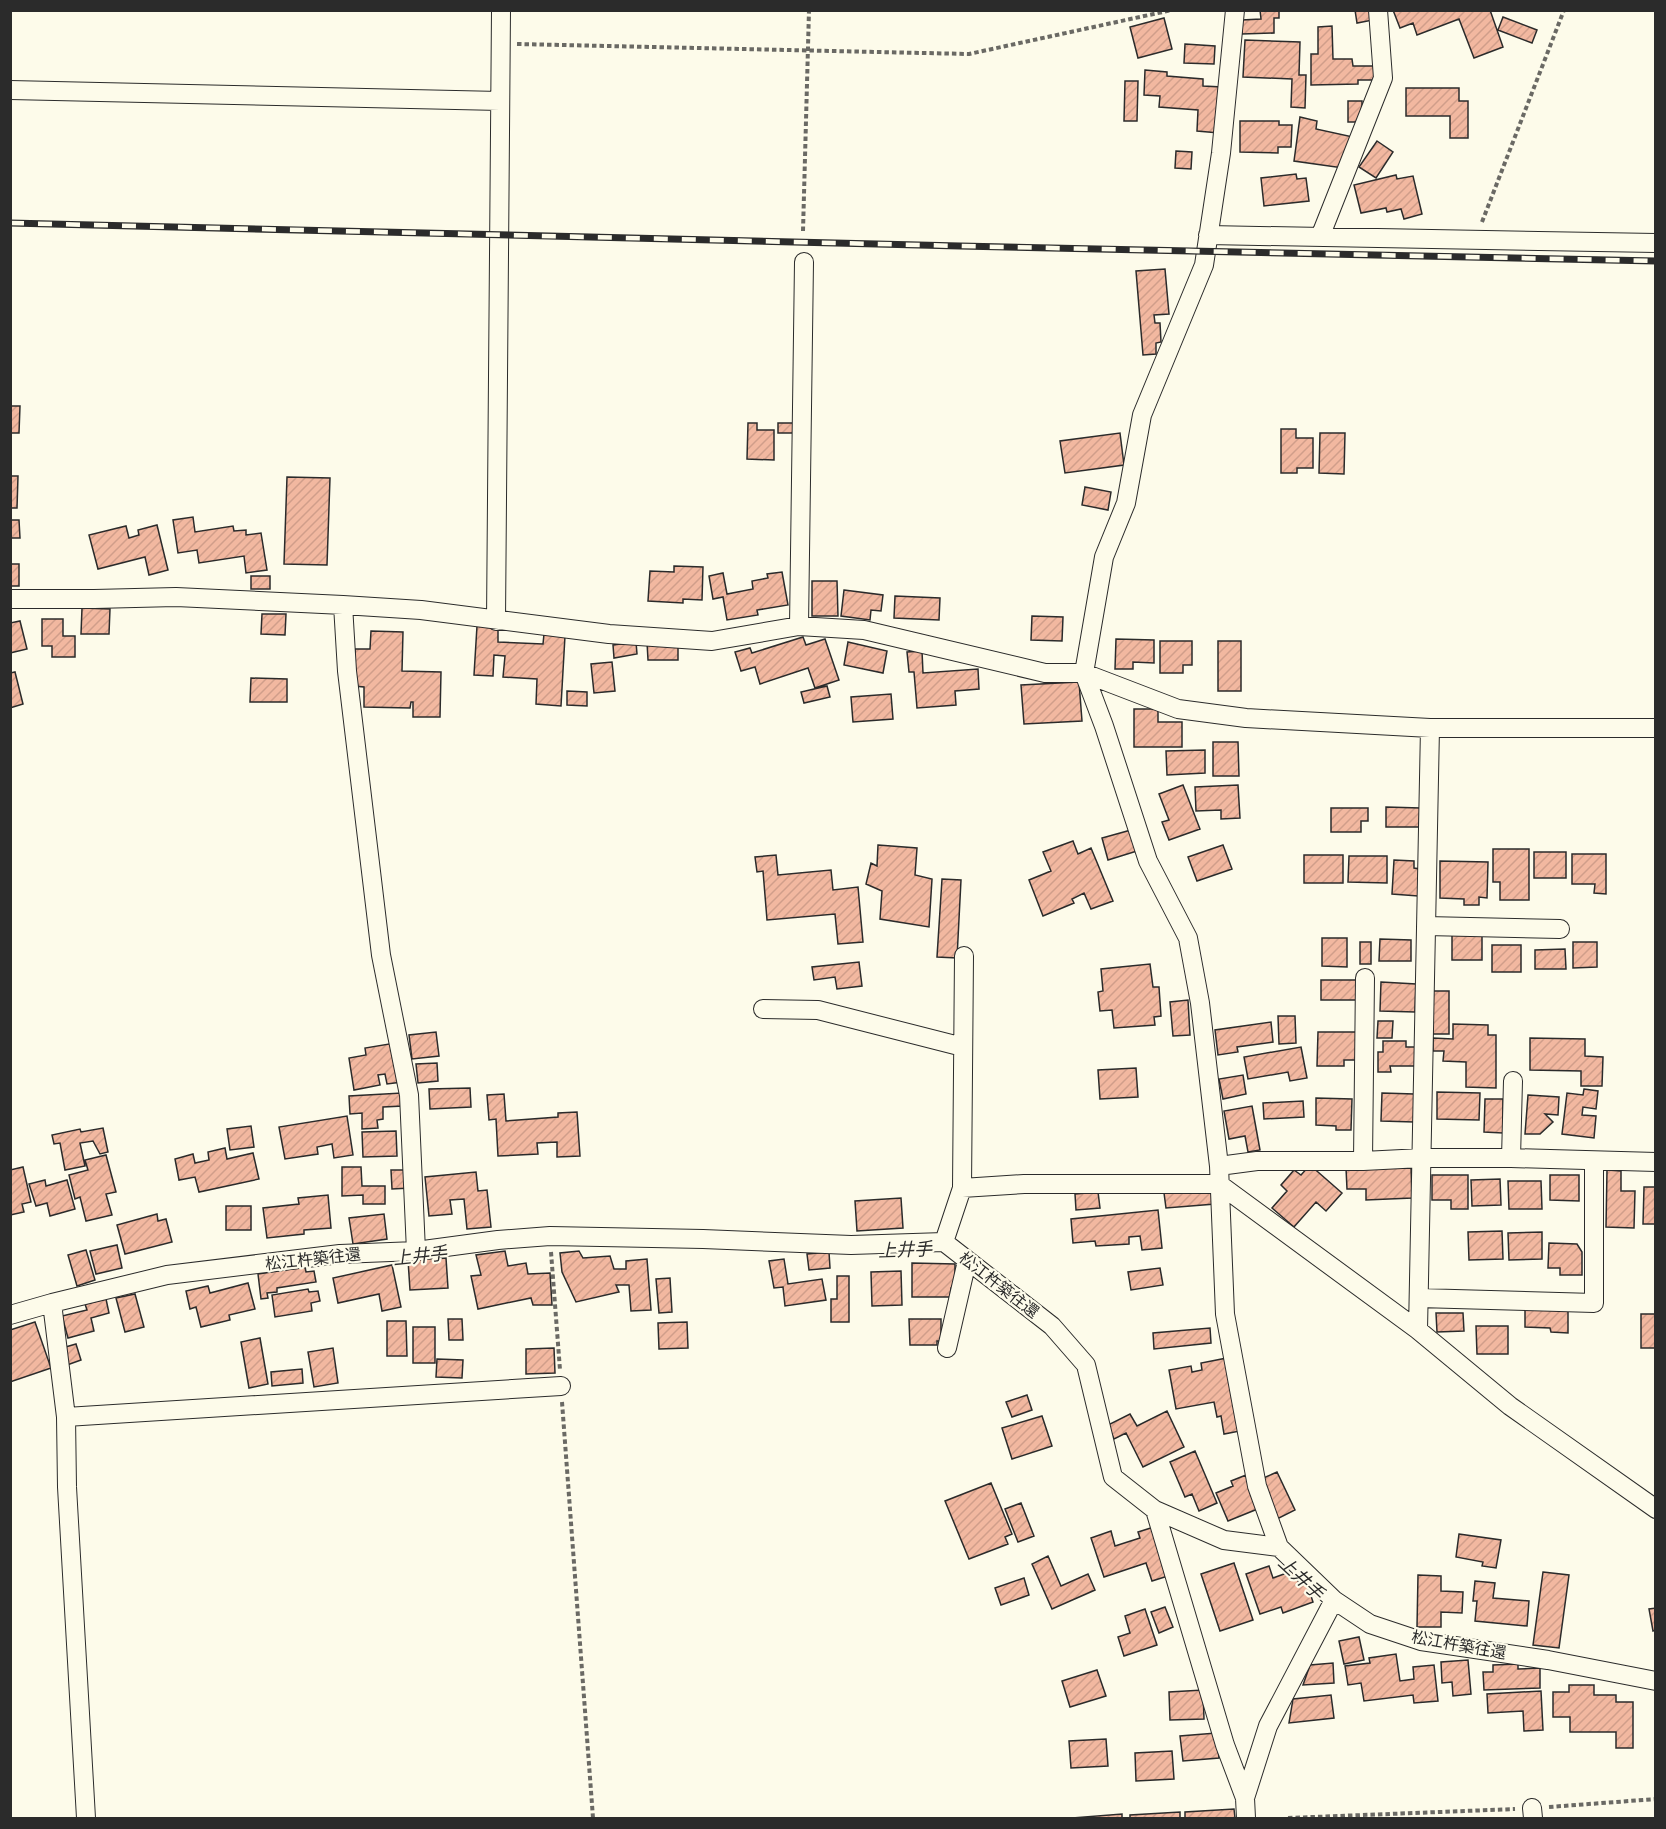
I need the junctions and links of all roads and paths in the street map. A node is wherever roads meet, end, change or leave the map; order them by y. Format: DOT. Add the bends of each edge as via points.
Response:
graph roads {
  1 [pos="501,10"];
  2 [pos="809,10"];
  3 [pos="1172,10"];
  4 [pos="1235,10"];
  5 [pos="1378,10"];
  6 [pos="1564,10"];
  7 [pos="501,43"];
  8 [pos="808,51"];
  9 [pos="10,90"];
  10 [pos="500,101"];
  11 [pos="803,231"];
  12 [pos="1208,235"];
  13 [pos="1320,237"];
  14 [pos="1475,240"];
  15 [pos="1656,243"];
  16 [pos="804,262"];
  17 [pos="10,599"];
  18 [pos="343,605"];
  19 [pos="496,621"];
  20 [pos="799,626"];
  21 [pos="1084,673"];
  22 [pos="1430,728"];
  23 [pos="1656,728"];
  24 [pos="1426,926"];
  25 [pos="1560,929"];
  26 [pos="964,956"];
  27 [pos="1365,978"];
  28 [pos="763,1009"];
  29 [pos="963,1047"];
  30 [pos="1513,1080"];
  31 [pos="1422,1158"];
  32 [pos="1511,1158"];
  33 [pos="1363,1161"];
  34 [pos="1594,1161"];
  35 [pos="1656,1162"];
  36 [pos="1218,1175"];
  37 [pos="962,1188"];
  38 [pos="550,1236"];
  39 [pos="944,1242"];
  40 [pos="416,1251"];
  41 [pos="967,1261"];
  42 [pos="1419,1298"];
  43 [pos="52,1303"];
  44 [pos="10,1315"];
  45 [pos="1418,1330"];
  46 [pos="947,1348"];
  47 [pos="561,1386"];
  48 [pos="66,1417"];
  49 [pos="1656,1509"];
  50 [pos="1155,1510"];
  51 [pos="1280,1547"];
  52 [pos="1334,1600"];
  53 [pos="1656,1681"];
  54 [pos="1245,1798"];
  55 [pos="1656,1799"];
  56 [pos="1532,1813"];
  57 [pos="86,1818"];
  58 [pos="593,1818"];
  59 [pos="1246,1818"];
  60 [pos="1288,1818"];
  1 -- 7 [label="street"];
  2 -- 8 [label="path"];
  3 -- 8 [label="path" via="969,54"];
  4 -- 12 [label="street" via="1221,153"];
  5 -- 13 [label="street" via="1383,78"];
  6 -- 14 [label="path"];
  7 -- 8 [label="path"];
  7 -- 10 [label="street"];
  8 -- 11 [label="path"];
  9 -- 10 [label="street"];
  10 -- 19 [label="street"];
  12 -- 13 [label="street"];
  12 -- 21 [label="street" via="1204,265 1142,415 1126,502 1104,557"];
  13 -- 14 [label="street"];
  14 -- 15 [label="street"];
  16 -- 20 [label="street"];
  17 -- 18 [label="street" via="176,597"];
  18 -- 19 [label="street" via="421,610"];
  18 -- 40 [label="street" via="347,671 381,955 409,1095"];
  19 -- 20 [label="street" via="712,641"];
  20 -- 21 [label="street" via="864,630 1045,673"];
  21 -- 22 [label="street" via="1178,709 1246,718"];
  21 -- 36 [label="street" via="1148,861 1188,938 1200,1003"];
  22 -- 23 [label="street"];
  22 -- 24 [label="street"];
  24 -- 25 [label="street"];
  24 -- 31 [label="street"];
  26 -- 29 [label="street"];
  27 -- 33 [label="street"];
  28 -- 29 [label="street" via="818,1010"];
  29 -- 37 [label="street"];
  30 -- 32 [label="street"];
  31 -- 32 [label="street"];
  31 -- 33 [label="street"];
  31 -- 42 [label="street"];
  32 -- 34 [label="street"];
  33 -- 36 [label="street" via="1257,1161"];
  34 -- 35 [label="street"];
  34 -- 42 [label="street" via="1594,1303"];
  36 -- 37 [label="street"];
  36 -- 45 [label="street"];
  36 -- 51 [label="street" via="1225,1314 1257,1486"];
  37 -- 39 [label="street"];
  38 -- 39 [label="street, 松江杵築往還" via="851,1245"];
  38 -- 40 [label="street, 松江杵築往還"];
  38 -- 47 [label="path"];
  39 -- 41 [label="street, 松江杵築往還"];
  40 -- 43 [label="street, 松江杵築往還" via="340,1254 167,1275"];
  41 -- 46 [label="street"];
  41 -- 50 [label="street, 松江杵築往還" via="1052,1326 1086,1365 1113,1477"];
  42 -- 45 [label="street"];
  43 -- 44 [label="street, 松江杵築往還"];
  43 -- 48 [label="street"];
  45 -- 49 [label="street" via="1510,1406"];
  47 -- 48 [label="street"];
  47 -- 58 [label="path"];
  48 -- 57 [label="street"];
  50 -- 51 [label="street, 松江杵築往還" via="1224,1540"];
  50 -- 54 [label="street" via="1225,1745"];
  51 -- 52 [label="street, 松江杵築往還"];
  52 -- 53 [label="street, 松江杵築往還" via="1370,1624 1421,1641"];
  52 -- 54 [label="street" via="1268,1726"];
  54 -- 59 [label="street"];
  55 -- 56 [label="path"];
  56 -- 60 [label="path"];
}
